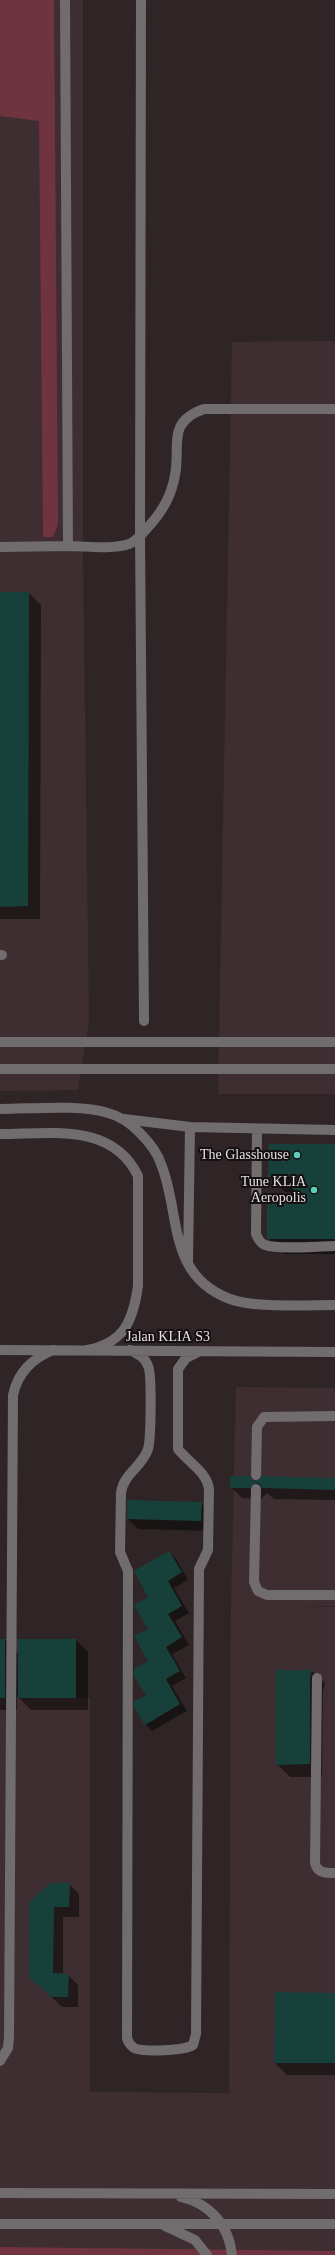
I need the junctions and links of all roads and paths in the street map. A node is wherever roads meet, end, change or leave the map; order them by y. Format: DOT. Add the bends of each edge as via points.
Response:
graph roads {
  1 [pos="65,0"];
  2 [pos="141,0"];
  3 [pos="335,410"];
  4 [pos="140,536"];
  5 [pos="68,546"];
  6 [pos="0,547"];
  7 [pos="144,1021"];
  8 [pos="0,1042"];
  9 [pos="335,1042"];
  10 [pos="0,1069"];
  11 [pos="335,1069"];
  12 [pos="0,1109"];
  13 [pos="124,1120"];
  14 [pos="190,1127"];
  15 [pos="257,1129"];
  16 [pos="335,1130"];
  17 [pos="0,1134"];
  18 [pos="335,1246"];
  19 [pos="188,1263"];
  20 [pos="335,1305"];
  21 [pos="0,1350"];
  22 [pos="53,1350"];
  23 [pos="87,1350"];
  24 [pos="130,1350"];
  25 [pos="200,1351"];
  26 [pos="335,1352"];
  27 [pos="335,1416"];
  28 [pos="256,1475"];
  29 [pos="256,1490"];
  30 [pos="335,1595"];
  31 [pos="317,1678"];
  32 [pos="335,1873"];
  33 [pos="0,2061"];
  34 [pos="0,2194"];
  35 [pos="170,2194"];
  36 [pos="335,2194"];
  37 [pos="0,2224"];
  38 [pos="156,2224"];
  39 [pos="222,2224"];
  40 [pos="335,2224"];
  41 [pos="207,2255"];
  42 [pos="232,2255"];
  1 -- 5 [label="street"];
  2 -- 4 [label="street"];
  3 -- 4 [label="street" via="204,409 193,413 185,419 176,438 176,474 167,500 160,513"];
  4 -- 5 [label="street" via="130,544 115,547"];
  4 -- 7 [label="street"];
  5 -- 6 [label="street"];
  8 -- 9 [label="street"];
  10 -- 11 [label="street"];
  12 -- 13 [label="street" via="96,1110"];
  13 -- 14 [label="street"];
  13 -- 19 [label="street" via="152,1146 161,1162 175,1231"];
  14 -- 15 [label="street"];
  14 -- 19 [label="street"];
  15 -- 16 [label="street"];
  15 -- 18 [label="street" via="258,1239 261,1243 271,1246"];
  17 -- 23 [label="street" via="73,1134 95,1138 122,1153 132,1163 138,1176 136,1302 119,1337 110,1344"];
  19 -- 20 [label="street" via="209,1289 230,1299 249,1304"];
  21 -- 22 [label="street, Jalan KLIA S3"];
  22 -- 23 [label="street, Jalan KLIA S3"];
  22 -- 33 [label="street" via="29,1364 16,1385 13,1396 9,2037 8,2048"];
  23 -- 24 [label="street, Jalan KLIA S3"];
  24 -- 25 [label="street, Jalan KLIA S3"];
  24 -- 25 [label="street" via="146,1361 150,1375 148,1450 122,1486 120,1552 128,1571 127,2038 131,2046 139,2049 184,2049 193,2045 196,2034 199,1569 208,1550 209,1490 208,1482 203,1475 178,1449 176,1375 181,1362"];
  25 -- 26 [label="street, Jalan KLIA S3"];
  27 -- 28 [label="street" via="264,1417 257,1427"];
  29 -- 30 [label="street" via="254,1582 258,1591 267,1595"];
  31 -- 32 [label="street" via="315,1863 321,1872"];
  34 -- 35 [label="street"];
  35 -- 36 [label="street"];
  35 -- 39 [label="street" via="200,2204"];
  37 -- 38 [label="street"];
  38 -- 39 [label="street"];
  38 -- 41 [label="street" via="173,2228 195,2240"];
  39 -- 40 [label="street"];
  39 -- 42 [label="street" via="230,2242"];
}
